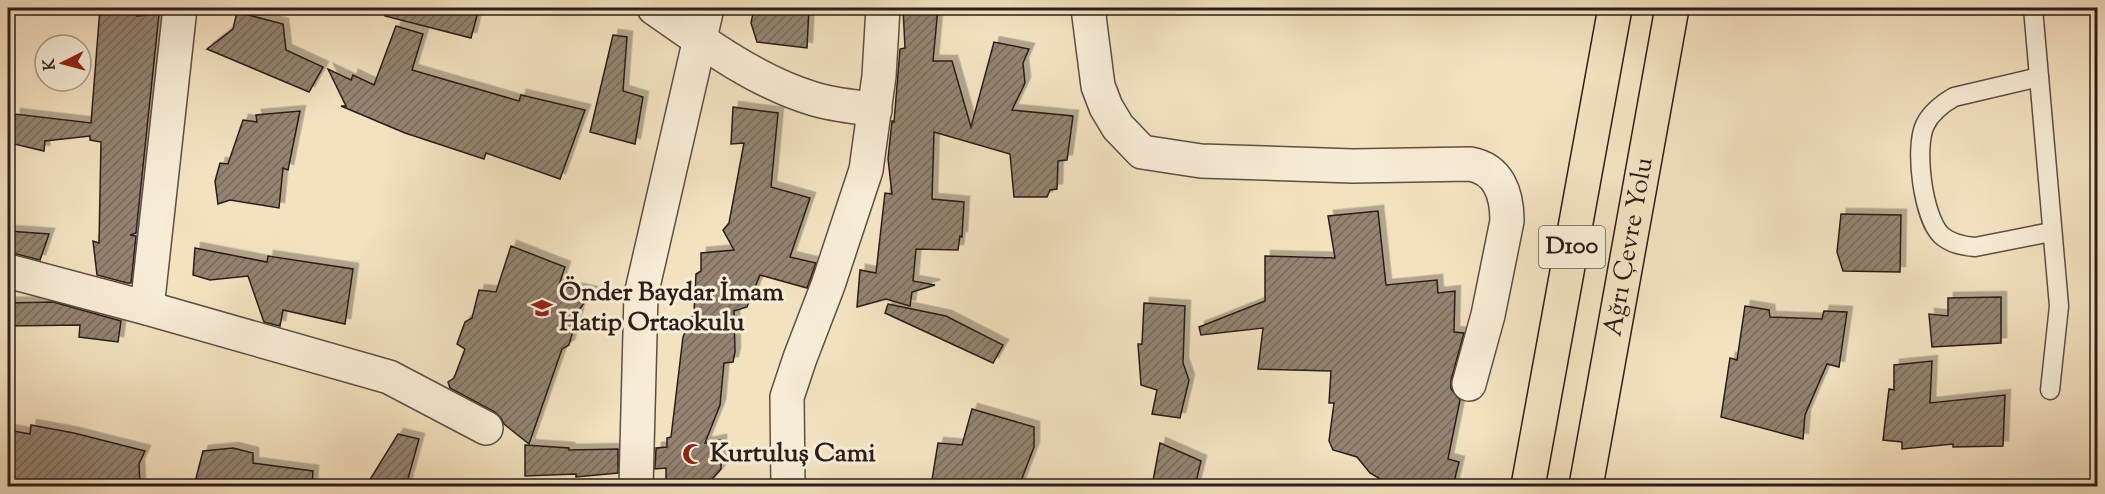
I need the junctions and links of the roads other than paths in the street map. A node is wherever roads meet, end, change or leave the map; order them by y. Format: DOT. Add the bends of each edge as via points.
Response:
graph roads {
  1 [pos="180,8"];
  2 [pos="654,8"];
  3 [pos="707,8"];
  4 [pos="884,8"];
  5 [pos="1091,8"];
  6 [pos="1615,8"];
  7 [pos="1672,8"];
  8 [pos="2033,8"];
  9 [pos="701,41"];
  10 [pos="2039,77"];
  11 [pos="875,110"];
  12 [pos="2051,232"];
  13 [pos="8,271"];
  14 [pos="147,308"];
  15 [pos="1469,384"];
  16 [pos="2050,390"];
  17 [pos="486,428"];
  18 [pos="636,486"];
  19 [pos="788,486"];
  20 [pos="1528,486"];
  21 [pos="1586,486"];
  1 -- 14 [label="street"];
  2 -- 9 [label="street"];
  3 -- 9 [label="street"];
  4 -- 11 [label="street"];
  5 -- 15 [label="street" via="1098,86 1118,127 1142,152 1225,162 1470,164 1494,176 1504,195 1507,221"];
  6 -- 20 [label="highway, D100"];
  7 -- 21 [label="highway, Ağrı Çevre Yolu / D100"];
  8 -- 10 [label="lane"];
  9 -- 11 [label="street" via="768,80 811,99"];
  9 -- 18 [label="street" via="641,295"];
  10 -- 12 [label="lane"];
  10 -- 12 [label="lane" via="1943,103 1923,130 1920,162 1929,215 1934,227 1952,243 1975,246"];
  11 -- 19 [label="street" via="866,170 787,397"];
  12 -- 16 [label="lane" via="2059,306"];
  13 -- 14 [label="street"];
  14 -- 17 [label="street" via="389,377"];
}
